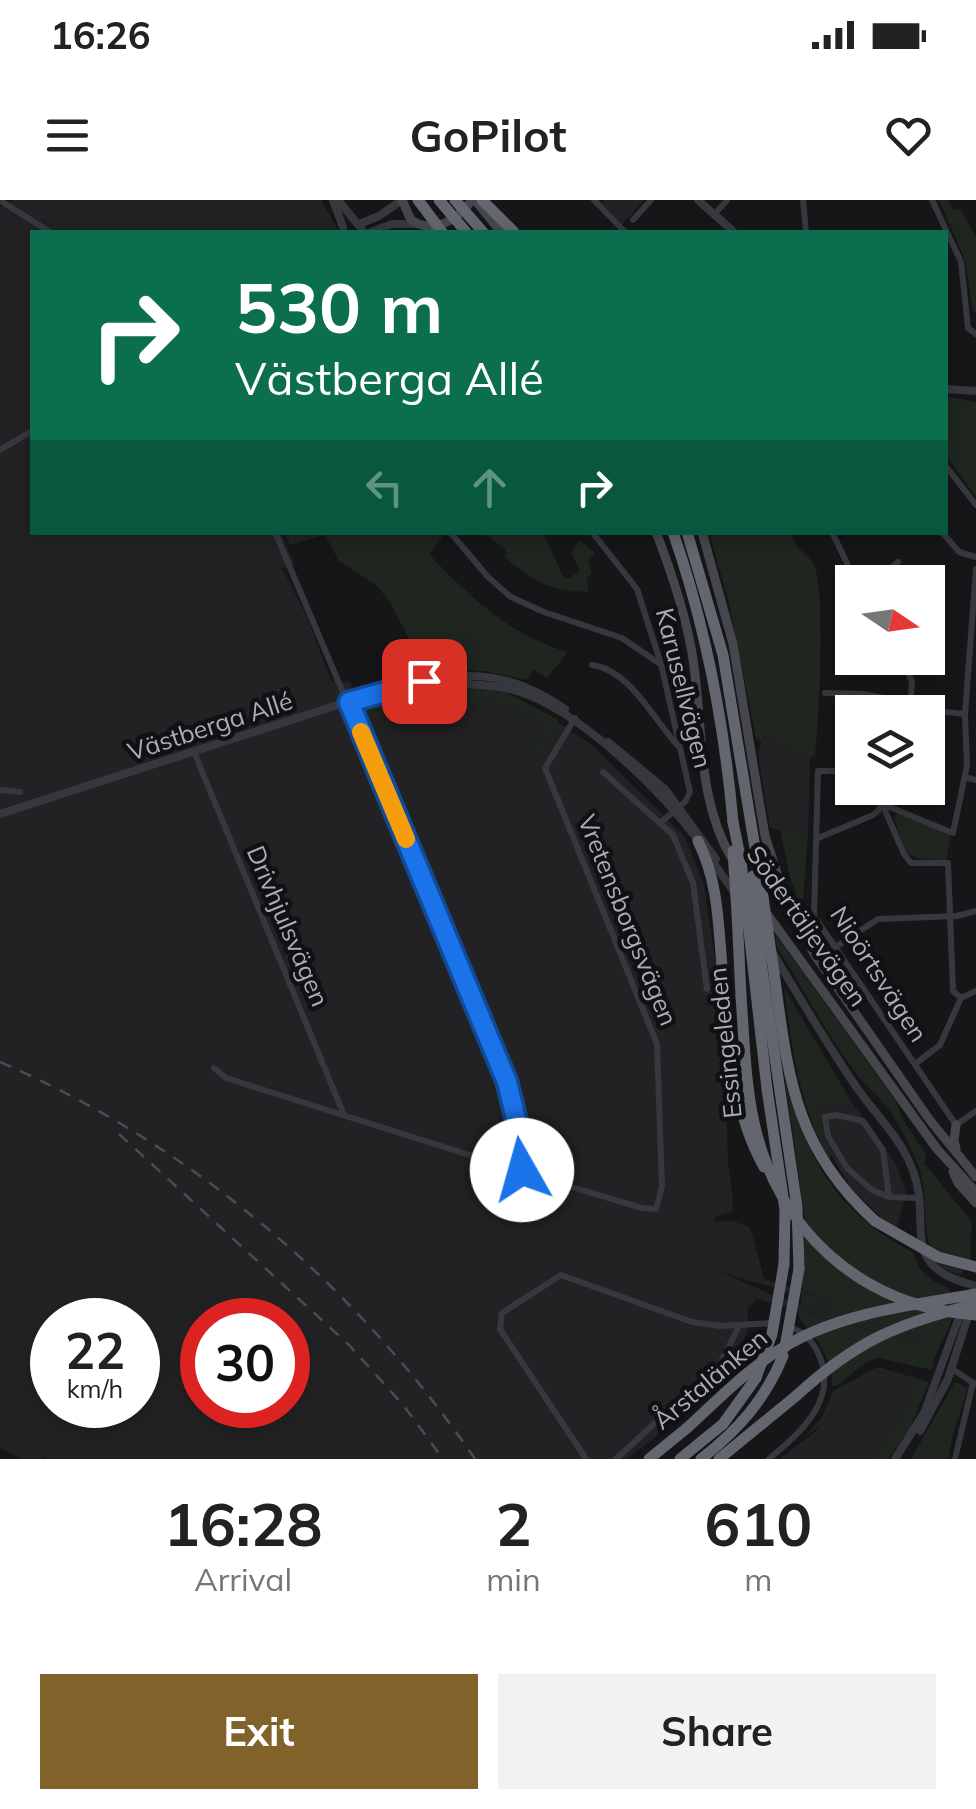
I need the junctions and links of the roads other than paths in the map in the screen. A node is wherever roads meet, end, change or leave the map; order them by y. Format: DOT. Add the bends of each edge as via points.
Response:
graph roads {
  1 [pos="336,200"];
  2 [pos="402,200"];
  3 [pos="418,200"];
  4 [pos="439,200"];
  5 [pos="456,200"];
  6 [pos="473,200"];
  7 [pos="482,200"];
  8 [pos="594,200"];
  9 [pos="651,200"];
  10 [pos="698,200"];
  11 [pos="727,200"];
  12 [pos="803,200"];
  13 [pos="932,200"];
  14 [pos="1,201"];
  15 [pos="714,215"];
  16 [pos="633,220"];
  17 [pos="417,224"];
  18 [pos="362,228"];
  19 [pos="47,230"];
  20 [pos="342,230"];
  21 [pos="444,230"];
  22 [pos="464,230"];
  23 [pos="480,230"];
  24 [pos="499,230"];
  25 [pos="512,230"];
  26 [pos="622,230"];
  27 [pos="732,230"];
  28 [pos="806,230"];
  29 [pos="948,230"];
  30 [pos="948,230"];
  31 [pos="974,333"];
  32 [pos="948,389"];
  33 [pos="976,391"];
  34 [pos="30,432"];
  35 [pos="0,450"];
  36 [pos="948,468"];
  37 [pos="976,505"];
  38 [pos="277,535"];
  39 [pos="453,535"];
  40 [pos="594,535"];
  41 [pos="657,535"];
  42 [pos="674,535"];
  43 [pos="688,535"];
  44 [pos="703,535"];
  45 [pos="833,535"];
  46 [pos="945,535"];
  47 [pos="976,557"];
  48 [pos="898,562"];
  49 [pos="848,565"];
  50 [pos="895,565"];
  51 [pos="976,569"];
  52 [pos="974,638"];
  53 [pos="592,664"];
  54 [pos="661,664"];
  55 [pos="825,694"];
  56 [pos="868,695"];
  57 [pos="349,702"];
  58 [pos="945,713"];
  59 [pos="965,714"];
  60 [pos="574,719"];
  61 [pos="678,747"];
  62 [pos="194,752"];
  63 [pos="604,772"];
  64 [pos="835,772"];
  65 [pos="965,777"];
  66 [pos="976,780"];
  67 [pos="0,790"];
  68 [pos="20,792"];
  69 [pos="747,803"];
  70 [pos="881,805"];
  71 [pos="882,805"];
  72 [pos="884,805"];
  73 [pos="677,808"];
  74 [pos="0,814"];
  75 [pos="661,822"];
  76 [pos="733,822"];
  77 [pos="816,839"];
  78 [pos="698,841"];
  79 [pos="727,880"];
  80 [pos="976,911"];
  81 [pos="949,914"];
  82 [pos="834,948"];
  83 [pos="768,971"];
  84 [pos="708,989"];
  85 [pos="976,991"];
  86 [pos="961,998"];
  87 [pos="914,1064"];
  88 [pos="214,1068"];
  89 [pos="976,1111"];
  90 [pos="344,1114"];
  91 [pos="956,1125"];
  92 [pos="522,1170"];
  93 [pos="952,1170"];
  94 [pos="972,1173"];
  95 [pos="772,1179"];
  96 [pos="976,1192"];
  97 [pos="890,1197"];
  98 [pos="918,1198"];
  99 [pos="976,1203"];
  100 [pos="976,1266"];
  101 [pos="974,1287"];
  102 [pos="976,1304"];
  103 [pos="976,1315"];
  104 [pos="738,1326"];
  105 [pos="942,1365"];
  106 [pos="952,1370"];
  107 [pos="975,1384"];
  108 [pos="586,1459"];
  109 [pos="616,1459"];
  110 [pos="650,1459"];
  111 [pos="680,1459"];
  112 [pos="701,1459"];
  113 [pos="720,1459"];
  114 [pos="769,1459"];
  115 [pos="898,1459"];
  116 [pos="955,1459"];
  1 -- 18 [label="street"];
  1 -- 20 [label="street"];
  2 -- 17 [label="main road"];
  2 -- 18 [label="street"];
  3 -- 21 [label="highway, bridge"];
  4 -- 22 [label="highway, bridge"];
  5 -- 23 [label="highway, bridge"];
  6 -- 21 [label="main road"];
  6 -- 24 [label="main road"];
  7 -- 25 [label="highway"];
  8 -- 26 [label="street"];
  9 -- 16 [label="street"];
  10 -- 15 [label="street"];
  11 -- 15 [label="street"];
  12 -- 28 [label="street"];
  13 -- 30 [label="street"];
  14 -- 19 [label="street"];
  15 -- 27 [label="street"];
  17 -- 18 [label="street"];
  17 -- 21 [label="main road"];
  18 -- 20 [label="street"];
  29 -- 31 [label="street"];
  32 -- 33 [label="street"];
  34 -- 35 [label="street"];
  36 -- 37 [label="street"];
  38 -- 57 [label="street"];
  39 -- 54 [label="street" via="511,597 622,638"];
  40 -- 54 [label="street, Karusellvägen" via="637,589"];
  41 -- 93 [label="main road, Södertäljevägen" via="693,654 706,783 725,846 755,898"];
  42 -- 76 [label="highway, Södertäljevägen" via="715,682"];
  43 -- 69 [label="highway" via="723,655"];
  44 -- 94 [label="main road, Södertäljevägen" via="733,644 765,836 786,901 814,954"];
  45 -- 49 [label="street"];
  46 -- 47 [label="street" via="959,552"];
  48 -- 50 [label="street"];
  51 -- 52 [label="street"];
  52 -- 59 [label="street"];
  53 -- 61 [label="street" via="632,688"];
  54 -- 61 [label="street, Karusellvägen"];
  55 -- 56 [label="street"];
  57 -- 60 [label="street, Västberga Allé" via="461,674 540,692"];
  57 -- 62 [label="street, Västberga Allé"];
  57 -- 92 [label="street" via="507,1082"];
  58 -- 59 [label="street"];
  59 -- 65 [label="street"];
  60 -- 73 [label="street, Västberga Allé" via="652,777"];
  60 -- 92 [label="street, Vretensborgsvägen" via="545,768 657,1044 662,1187 656,1209 642,1208"];
  61 -- 73 [label="street, Karusellvägen" via="690,792"];
  62 -- 74 [label="street, Västberga Allé"];
  62 -- 90 [label="street, Drivhjulsvägen"];
  63 -- 75 [label="street"];
  64 -- 77 [label="street, Nioörtsvägen" via="818,771"];
  65 -- 66 [label="street"];
  65 -- 72 [label="street" via="954,833"];
  67 -- 68 [label="street"];
  69 -- 83 [label="highway, bridge"];
  69 -- 83 [label="highway, bridge"];
  70 -- 77 [label="street" via="873,815"];
  71 -- 81 [label="street" via="911,863 948,863"];
  73 -- 75 [label="street"];
  73 -- 78 [label="street, Västberga Allé"];
  73 -- 79 [label="street, Västberga Allé"];
  75 -- 84 [label="street" via="693,882"];
  76 -- 95 [label="highway, Essingeleden, bridge" via="754,1120"];
  76 -- 111 [label="highway, bridge" via="784,1210 784,1264 772,1334 756,1378 723,1424"];
  77 -- 82 [label="street, Nioörtsvägen" via="814,916"];
  78 -- 79 [label="street, Västberga Allé"];
  78 -- 95 [label="highway, bridge" via="714,884 746,1122"];
  79 -- 98 [label="street, Västberga Allé" via="853,1083 902,1148"];
  80 -- 81 [label="street"];
  81 -- 82 [label="street" via="873,921"];
  81 -- 86 [label="street" via="953,991"];
  82 -- 87 [label="street, Nioörtsvägen"];
  83 -- 100 [label="highway, bridge" via="806,1131 829,1173 875,1221 938,1257"];
  83 -- 112 [label="highway, bridge" via="798,1207 799,1269 783,1356 757,1406"];
  85 -- 86 [label="street"];
  86 -- 87 [label="street" via="940,1045"];
  87 -- 91 [label="street, Nioörtsvägen"];
  88 -- 90 [label="street" via="226,1078"];
  89 -- 91 [label="street"];
  90 -- 92 [label="street"];
  91 -- 94 [label="main road" via="955,1148"];
  93 -- 96 [label="main road, Södertäljevägen"];
  93 -- 99 [label="main road"];
  95 -- 103 [label="highway, Essingeleden, bridge" via="814,1243 852,1275 902,1300"];
  97 -- 97 [label="street" via="847,1168 825,1118 862,1121 883,1150"];
  97 -- 98 [label="street"];
  98 -- 101 [label="street, Västberga Allé" via="927,1261"];
  100 -- 101 [label="street"];
  101 -- 105 [label="street"];
  101 -- 106 [label="street"];
  101 -- 110 [label="highway, Årstalänken, bridge" via="826,1326 790,1343"];
  102 -- 113 [label="highway, bridge" via="880,1334 839,1359"];
  104 -- 108 [label="street" via="692,1322 561,1276 502,1313 500,1329"];
  104 -- 109 [label="street" via="721,1362"];
  104 -- 114 [label="street" via="769,1322 798,1329 822,1363 825,1388 815,1413"];
  105 -- 106 [label="street"];
  105 -- 115 [label="street"];
  106 -- 107 [label="street"];
  106 -- 115 [label="street"];
  107 -- 116 [label="street"];
}
